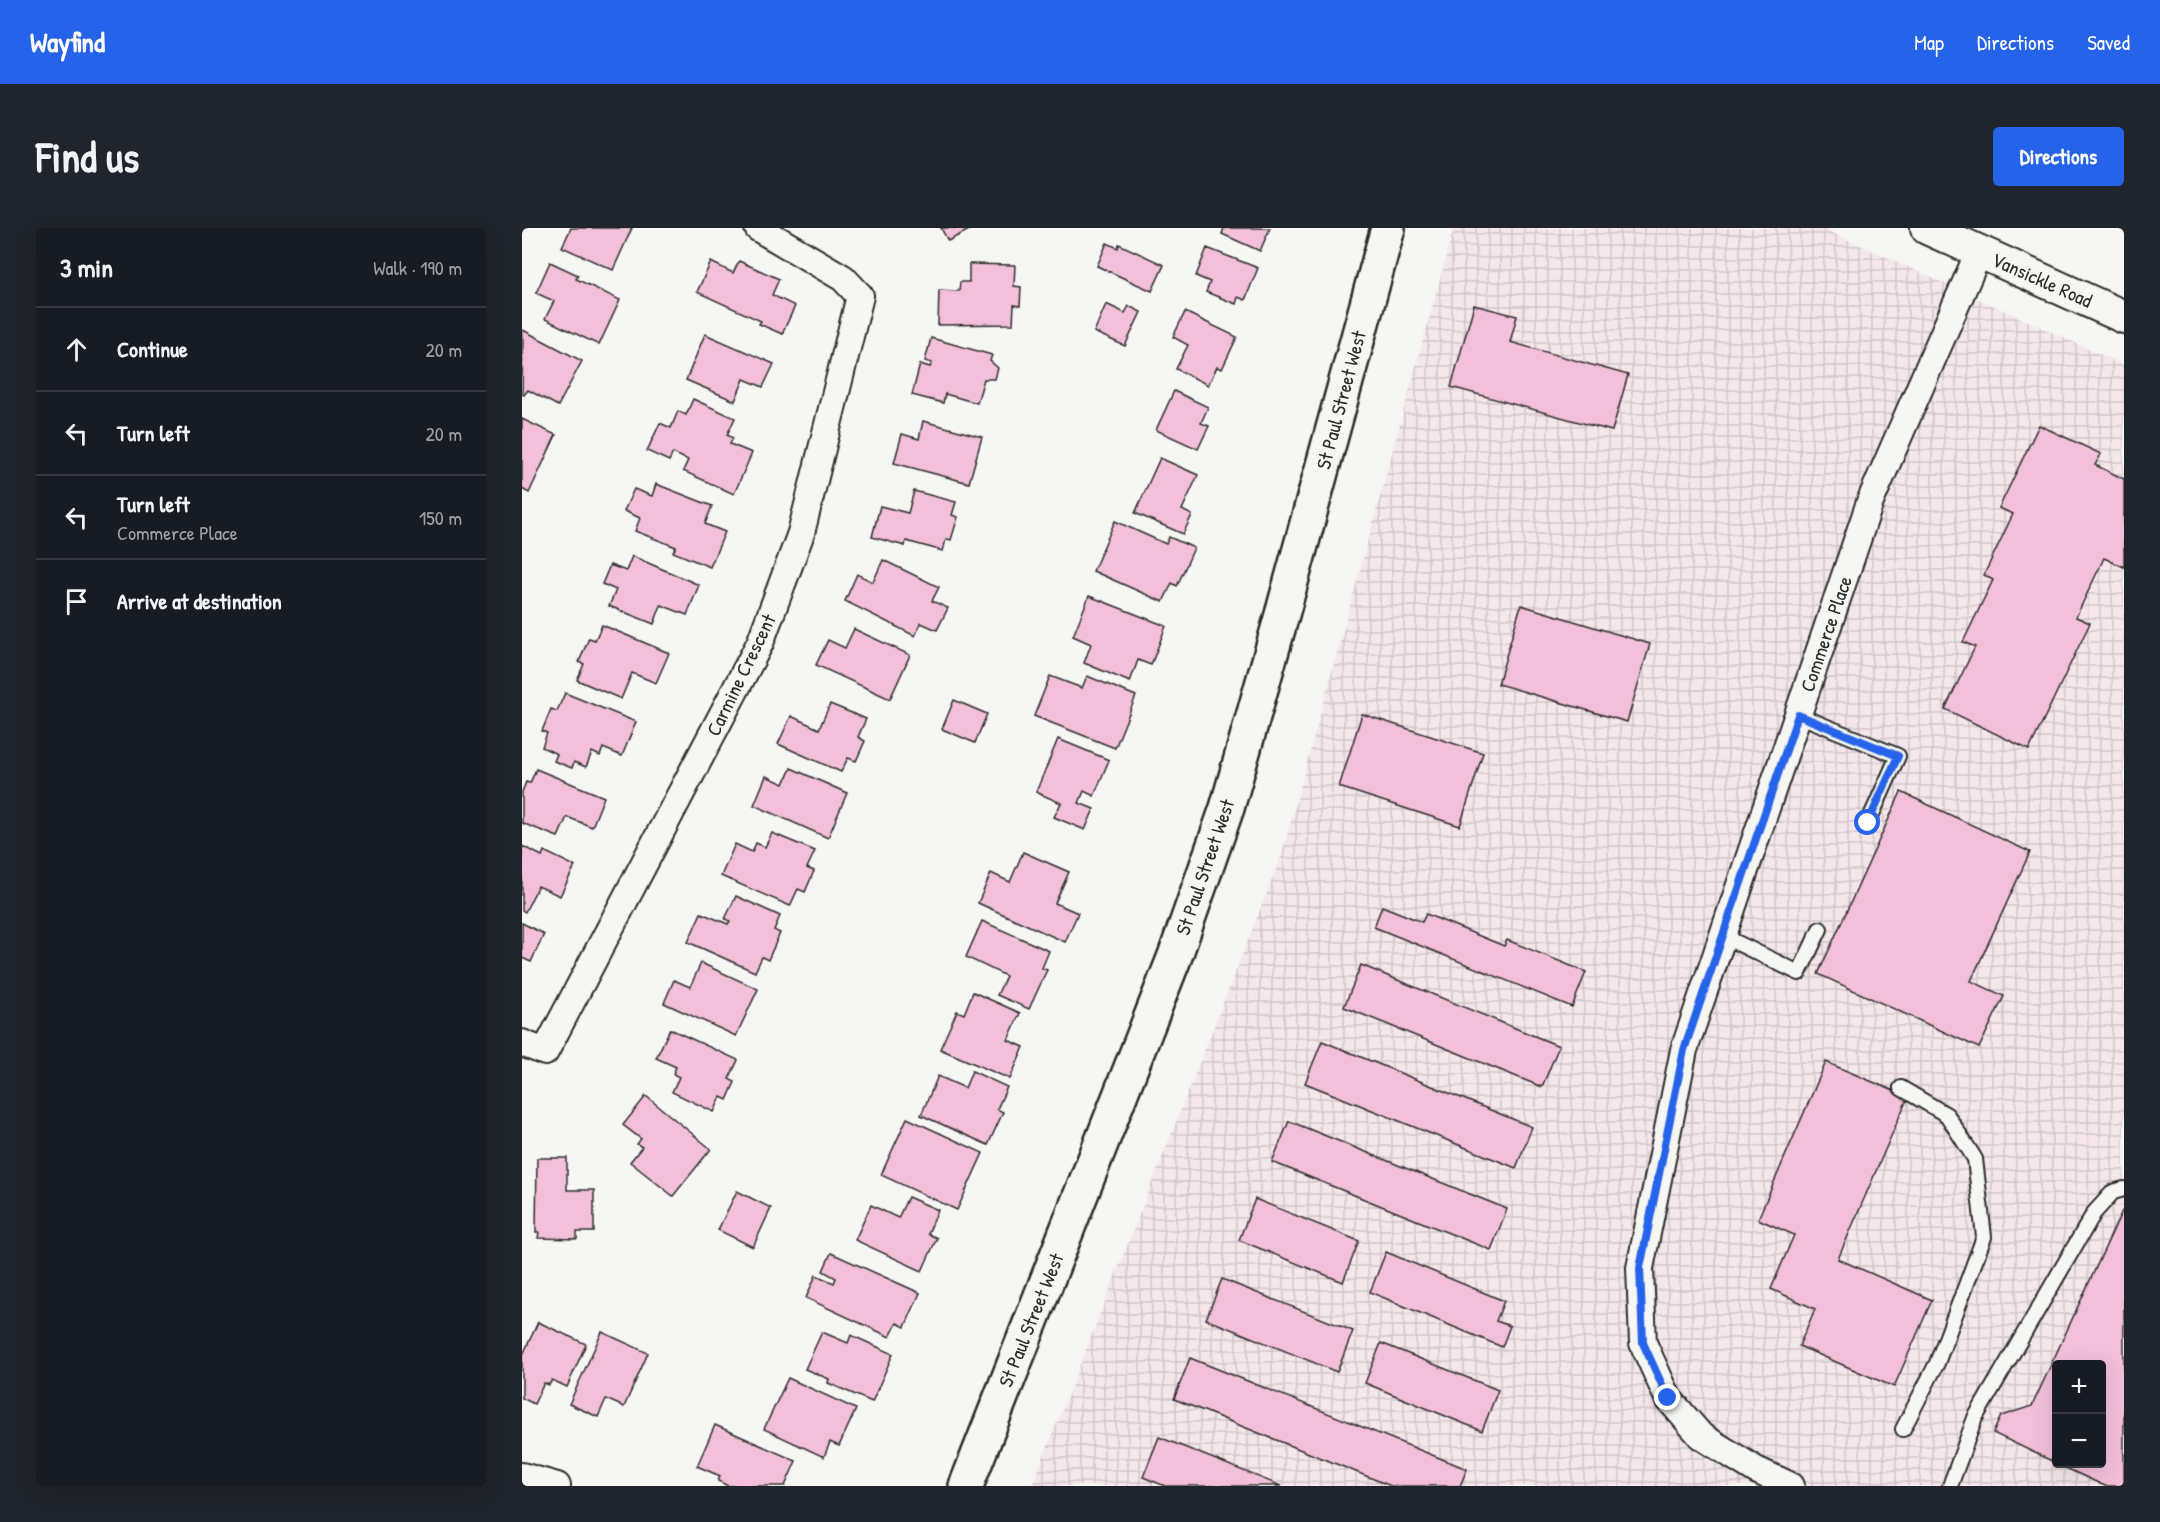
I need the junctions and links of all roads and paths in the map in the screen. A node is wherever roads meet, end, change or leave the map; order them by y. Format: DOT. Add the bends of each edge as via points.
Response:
graph roads {
  1 [pos="758,228"];
  2 [pos="1388,228"];
  3 [pos="1927,228"];
  4 [pos="1978,252"];
  5 [pos="2124,317"];
  6 [pos="1798,715"];
  7 [pos="1868,823"];
  8 [pos="1820,929"];
  9 [pos="1723,936"];
  10 [pos="522,1043"];
  11 [pos="1901,1088"];
  12 [pos="2124,1189"];
  13 [pos="1903,1430"];
  14 [pos="522,1476"];
  15 [pos="556,1486"];
  16 [pos="966,1486"];
  17 [pos="1791,1486"];
  18 [pos="1950,1486"];
  1 -- 10 [label="street, Carmine Crescent" via="843,278 860,296 801,533 760,643 545,1052"];
  2 -- 16 [label="main road, St Paul Street West" via="1227,808 1175,956"];
  3 -- 4 [label="street, Vansickle Road"];
  4 -- 5 [label="street, Vansickle Road"];
  4 -- 6 [label="street, Commerce Place" via="1870,502"];
  6 -- 7 [label="lane" via="1898,756"];
  6 -- 9 [label="street, Commerce Place"];
  8 -- 9 [label="lane" via="1799,973"];
  9 -- 17 [label="street, Commerce Place" via="1684,1050 1640,1268 1643,1343 1668,1398 1701,1436 1756,1470"];
  11 -- 13 [label="lane" via="1947,1115 1975,1159 1984,1237 1937,1363"];
  12 -- 18 [label="lane" via="2113,1192 2088,1223 1974,1418"];
  14 -- 15 [label="street"];
}
